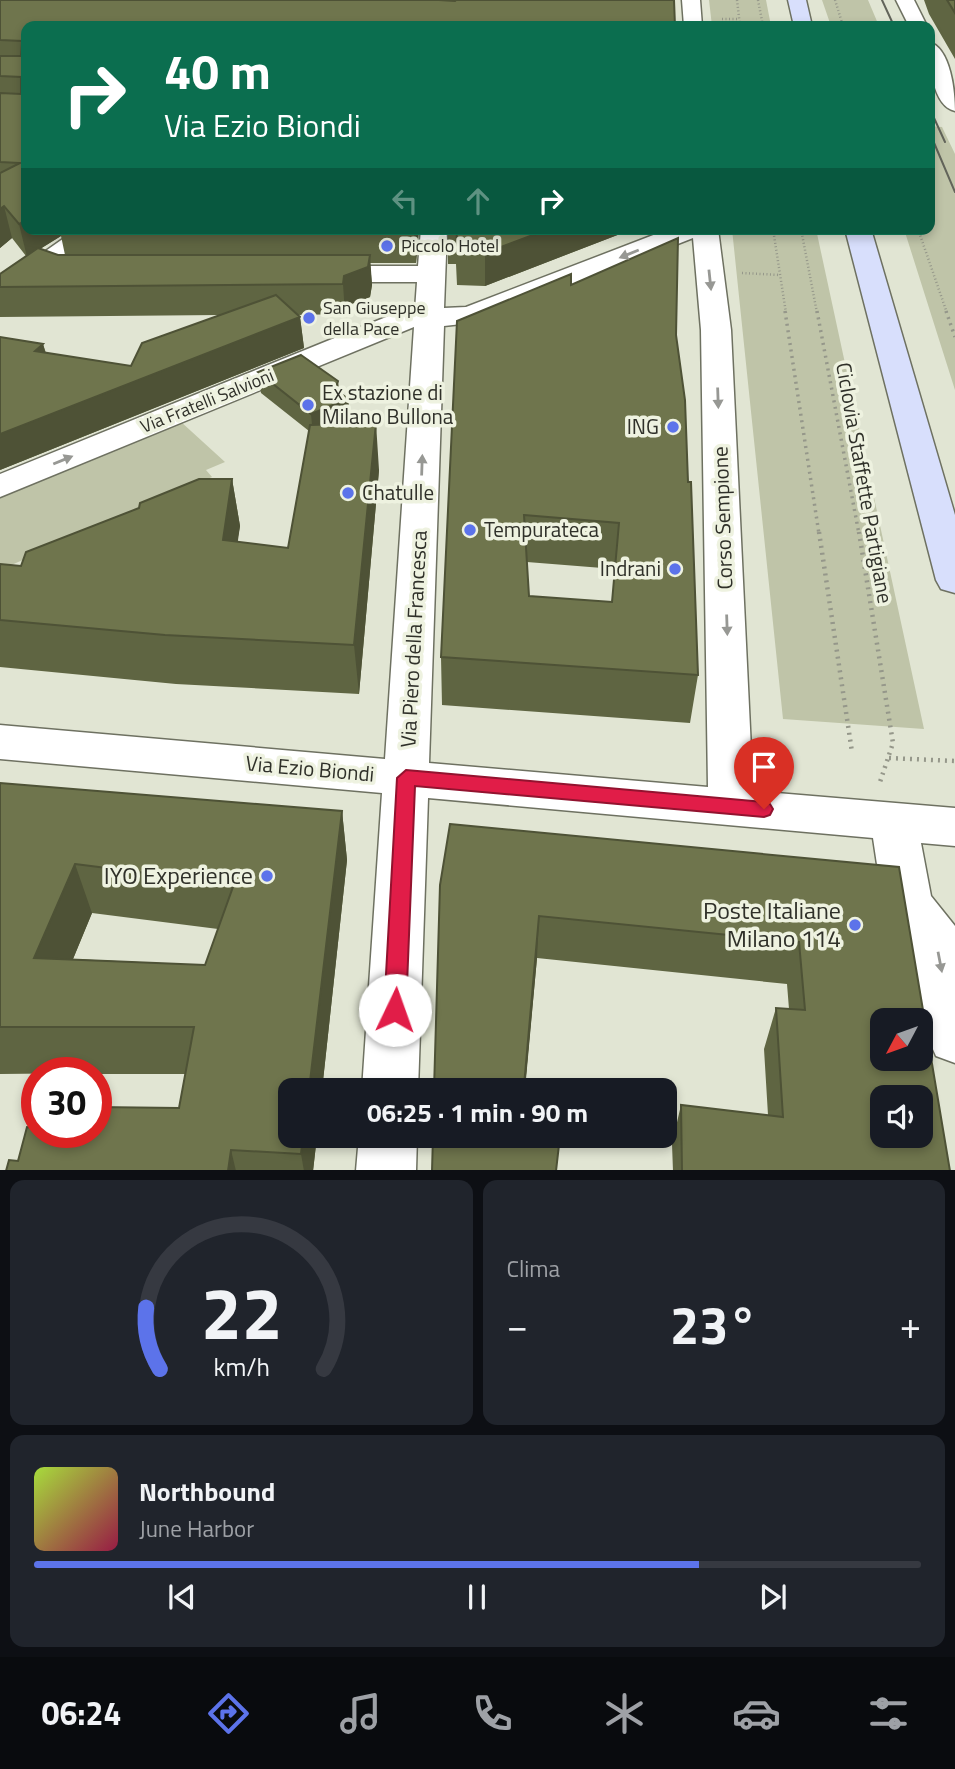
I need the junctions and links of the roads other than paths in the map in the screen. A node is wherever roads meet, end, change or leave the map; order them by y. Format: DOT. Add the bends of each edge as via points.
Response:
graph roads {
  1 [pos="691,0"];
  2 [pos="797,0"];
  3 [pos="905,0"];
  4 [pos="693,21"];
  5 [pos="802,21"];
  6 [pos="916,21"];
  7 [pos="935,56"];
  8 [pos="947,72"];
  9 [pos="955,105"];
  10 [pos="935,112"];
  11 [pos="955,113"];
  12 [pos="86,235"];
  13 [pos="433,235"];
  14 [pos="678,235"];
  15 [pos="706,235"];
  16 [pos="860,235"];
  17 [pos="41,263"];
  18 [pos="79,274"];
  19 [pos="296,274"];
  20 [pos="430,274"];
  21 [pos="0,296"];
  22 [pos="427,319"];
  23 [pos="0,486"];
  24 [pos="955,580"];
  25 [pos="0,742"];
  26 [pos="406,778"];
  27 [pos="731,807"];
  28 [pos="894,821"];
  29 [pos="955,827"];
  30 [pos="955,1038"];
  31 [pos="391,1078"];
  32 [pos="387,1148"];
  33 [pos="386,1170"];
  1 -- 4 [label="street"];
  2 -- 5 [label="main road"];
  3 -- 6 [label="street"];
  7 -- 8 [label="street"];
  8 -- 9 [label="street"];
  10 -- 11 [label="street"];
  12 -- 17 [label="street"];
  13 -- 20 [label="street, Via Piero della Francesca"];
  14 -- 22 [label="street, Via Fratelli Salvioni, one-way" via="486,311 455,319"];
  15 -- 27 [label="street, Corso Sempione, one-way" via="716,330"];
  16 -- 24 [label="main road"];
  17 -- 18 [label="street" via="52,271"];
  17 -- 21 [label="street"];
  19 -- 20 [label="street"];
  20 -- 22 [label="street, Via Piero della Francesca"];
  23 -- 22 [label="street, Via Fratelli Salvioni, one-way" via="406,320"];
  26 -- 22 [label="street, Via Piero della Francesca, one-way"];
  25 -- 26 [label="street, Via Ezio Biondi"];
  26 -- 27 [label="street, Via Ezio Biondi"];
  26 -- 31 [label="street, Via Piero della Francesca"];
  27 -- 28 [label="street, Via Ezio Biondi"];
  28 -- 29 [label="street, Via Ezio Biondi"];
  28 -- 30 [label="street, one-way" via="908,904 935,937"];
  32 -- 33 [label="street"];
}
